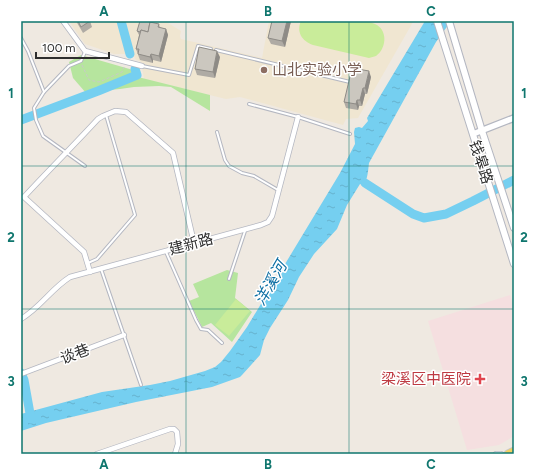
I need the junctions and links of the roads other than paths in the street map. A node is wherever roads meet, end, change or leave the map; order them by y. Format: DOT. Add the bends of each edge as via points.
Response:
graph roads {
  1 [pos="63,21"];
  2 [pos="437,21"];
  3 [pos="449,21"];
  4 [pos="21,38"];
  5 [pos="85,51"];
  6 [pos="142,66"];
  7 [pos="351,82"];
  8 [pos="470,91"];
  9 [pos="44,92"];
  10 [pos="460,95"];
  11 [pos="249,104"];
  12 [pos="106,114"];
  13 [pos="298,117"];
  14 [pos="514,118"];
  15 [pos="482,131"];
  16 [pos="217,132"];
  17 [pos="350,134"];
  18 [pos="473,134"];
  19 [pos="67,153"];
  20 [pos="85,166"];
  21 [pos="278,190"];
  22 [pos="23,198"];
  23 [pos="514,228"];
  24 [pos="245,230"];
  25 [pos="194,243"];
  26 [pos="165,251"];
  27 [pos="88,263"];
  28 [pos="514,264"];
  29 [pos="101,269"];
  30 [pos="90,272"];
  31 [pos="229,279"];
  32 [pos="21,319"];
  33 [pos="124,335"];
  34 [pos="222,343"];
  35 [pos="23,373"];
  36 [pos="141,385"];
  37 [pos="514,450"];
  38 [pos="97,454"];
  39 [pos="175,454"];
  40 [pos="496,454"];
  41 [pos="501,454"];
  42 [pos="508,454"];
  1 -- 5 [label="street"];
  2 -- 10 [label="main road, 钱皋路"];
  3 -- 8 [label="main road, 钱皋路"];
  4 -- 9 [label="lane"];
  5 -- 6 [label="street"];
  5 -- 9 [label="lane" via="81,61 69,66"];
  6 -- 7 [label="lane" via="189,75 198,46"];
  8 -- 10 [label="main road" via="466,97"];
  8 -- 15 [label="main road, 钱皋路"];
  9 -- 19 [label="lane" via="34,108 36,120 43,136"];
  10 -- 18 [label="main road, 钱皋路"];
  11 -- 13 [label="lane"];
  12 -- 19 [label="street" via="98,119"];
  12 -- 25 [label="street" via="115,111 126,112 174,153"];
  12 -- 27 [label="lane" via="135,215 97,259"];
  13 -- 17 [label="lane"];
  13 -- 21 [label="street, 建新路"];
  14 -- 15 [label="street"];
  15 -- 18 [label="street"];
  15 -- 23 [label="main road, 钱皋路"];
  16 -- 21 [label="lane" via="229,166 254,176"];
  18 -- 28 [label="main road, 钱皋路"];
  19 -- 20 [label="lane"];
  19 -- 22 [label="street"];
  21 -- 24 [label="street, 建新路" via="272,216 268,222"];
  22 -- 27 [label="street" via="84,252"];
  24 -- 25 [label="street, 建新路"];
  24 -- 31 [label="lane"];
  25 -- 26 [label="street, 建新路"];
  26 -- 29 [label="street, 建新路"];
  26 -- 34 [label="lane" via="201,329 208,330"];
  27 -- 30 [label="street"];
  29 -- 30 [label="street, 建新路"];
  29 -- 33 [label="lane"];
  30 -- 32 [label="street, 建新路" via="60,283 31,313"];
  33 -- 35 [label="street, 谈巷"];
  33 -- 36 [label="lane"];
  37 -- 42 [label="main road"];
  38 -- 39 [label="street" via="170,429 177,432 178,444"];
  40 -- 41 [label="street"];
}
